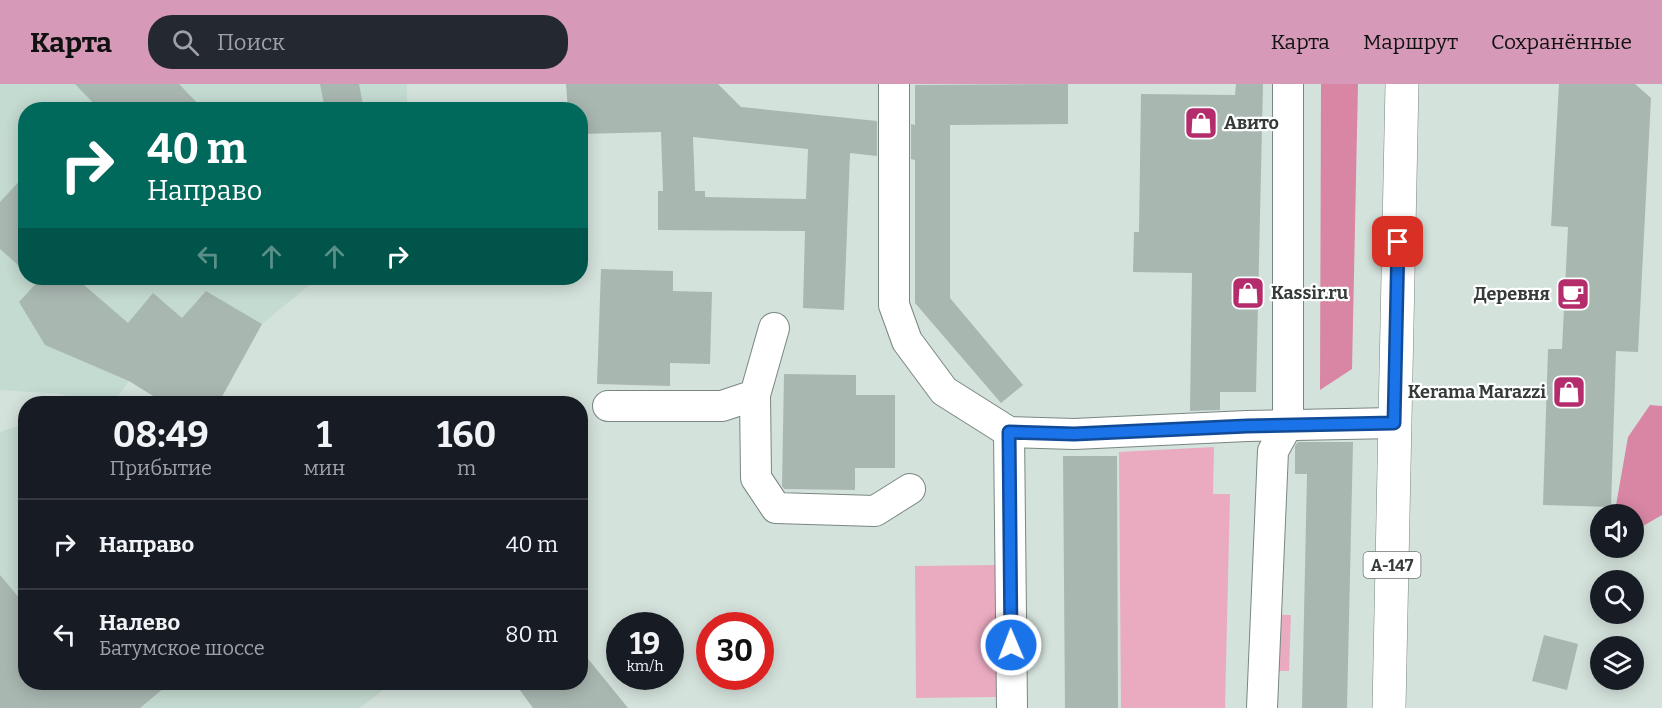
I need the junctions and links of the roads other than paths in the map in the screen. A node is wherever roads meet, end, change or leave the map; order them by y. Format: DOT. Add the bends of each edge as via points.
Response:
graph roads {
  1 [pos="894,84"];
  2 [pos="1288,84"];
  3 [pos="1402,84"];
  4 [pos="774,328"];
  5 [pos="755,395"];
  6 [pos="608,406"];
  7 [pos="1394,423"];
  8 [pos="1287,424"];
  9 [pos="1009,432"];
  10 [pos="910,489"];
  11 [pos="1012,708"];
  12 [pos="1262,708"];
  13 [pos="1389,708"];
  1 -- 9 [label="street" via="894,305 907,341 944,391"];
  2 -- 8 [label="street"];
  3 -- 7 [label="highway, А-147"];
  4 -- 5 [label="street"];
  5 -- 6 [label="street" via="722,406"];
  5 -- 10 [label="street" via="756,478 776,508 875,511"];
  7 -- 8 [label="street"];
  7 -- 13 [label="highway, А-147"];
  8 -- 9 [label="street" via="1074,434"];
  8 -- 12 [label="street" via="1273,451"];
  9 -- 11 [label="street"];
}
